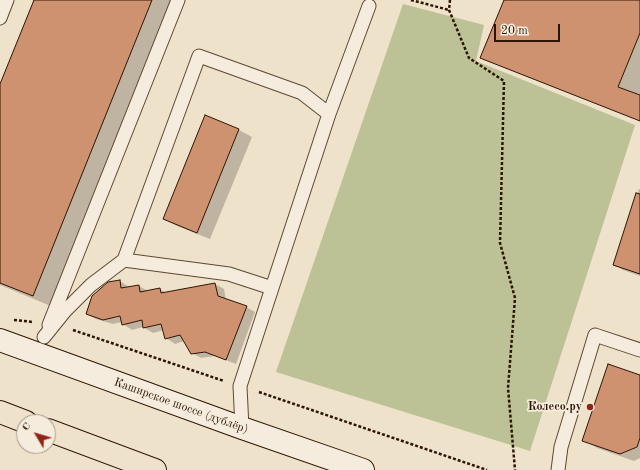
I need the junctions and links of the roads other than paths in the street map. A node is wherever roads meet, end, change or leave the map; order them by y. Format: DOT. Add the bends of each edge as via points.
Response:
graph roads {
  1 [pos="7,0"];
  2 [pos="178,0"];
  3 [pos="369,6"];
  4 [pos="0,18"];
  5 [pos="329,114"];
  6 [pos="124,260"];
  7 [pos="272,288"];
  8 [pos="0,340"];
  9 [pos="41,345"];
  10 [pos="640,349"];
  11 [pos="0,412"];
  12 [pos="16,418"];
  13 [pos="242,428"];
  14 [pos="56,433"];
  15 [pos="155,470"];
  16 [pos="363,470"];
  17 [pos="558,470"];
  1 -- 4 [label="lane"];
  2 -- 9 [label="lane"];
  3 -- 5 [label="lane"];
  5 -- 6 [label="lane" via="302,93 199,56"];
  5 -- 7 [label="lane"];
  6 -- 7 [label="lane" via="229,274"];
  6 -- 9 [label="lane" via="91,285 65,311"];
  7 -- 13 [label="lane" via="240,386"];
  8 -- 9 [label="main road, Каширское шоссе (дублёр)"];
  9 -- 13 [label="main road, Каширское шоссе (дублёр)"];
  10 -- 17 [label="lane" via="595,335 561,447"];
  11 -- 12 [label="main road"];
  13 -- 16 [label="main road, Каширское шоссе (дублёр)"];
  14 -- 15 [label="main road"];
}
